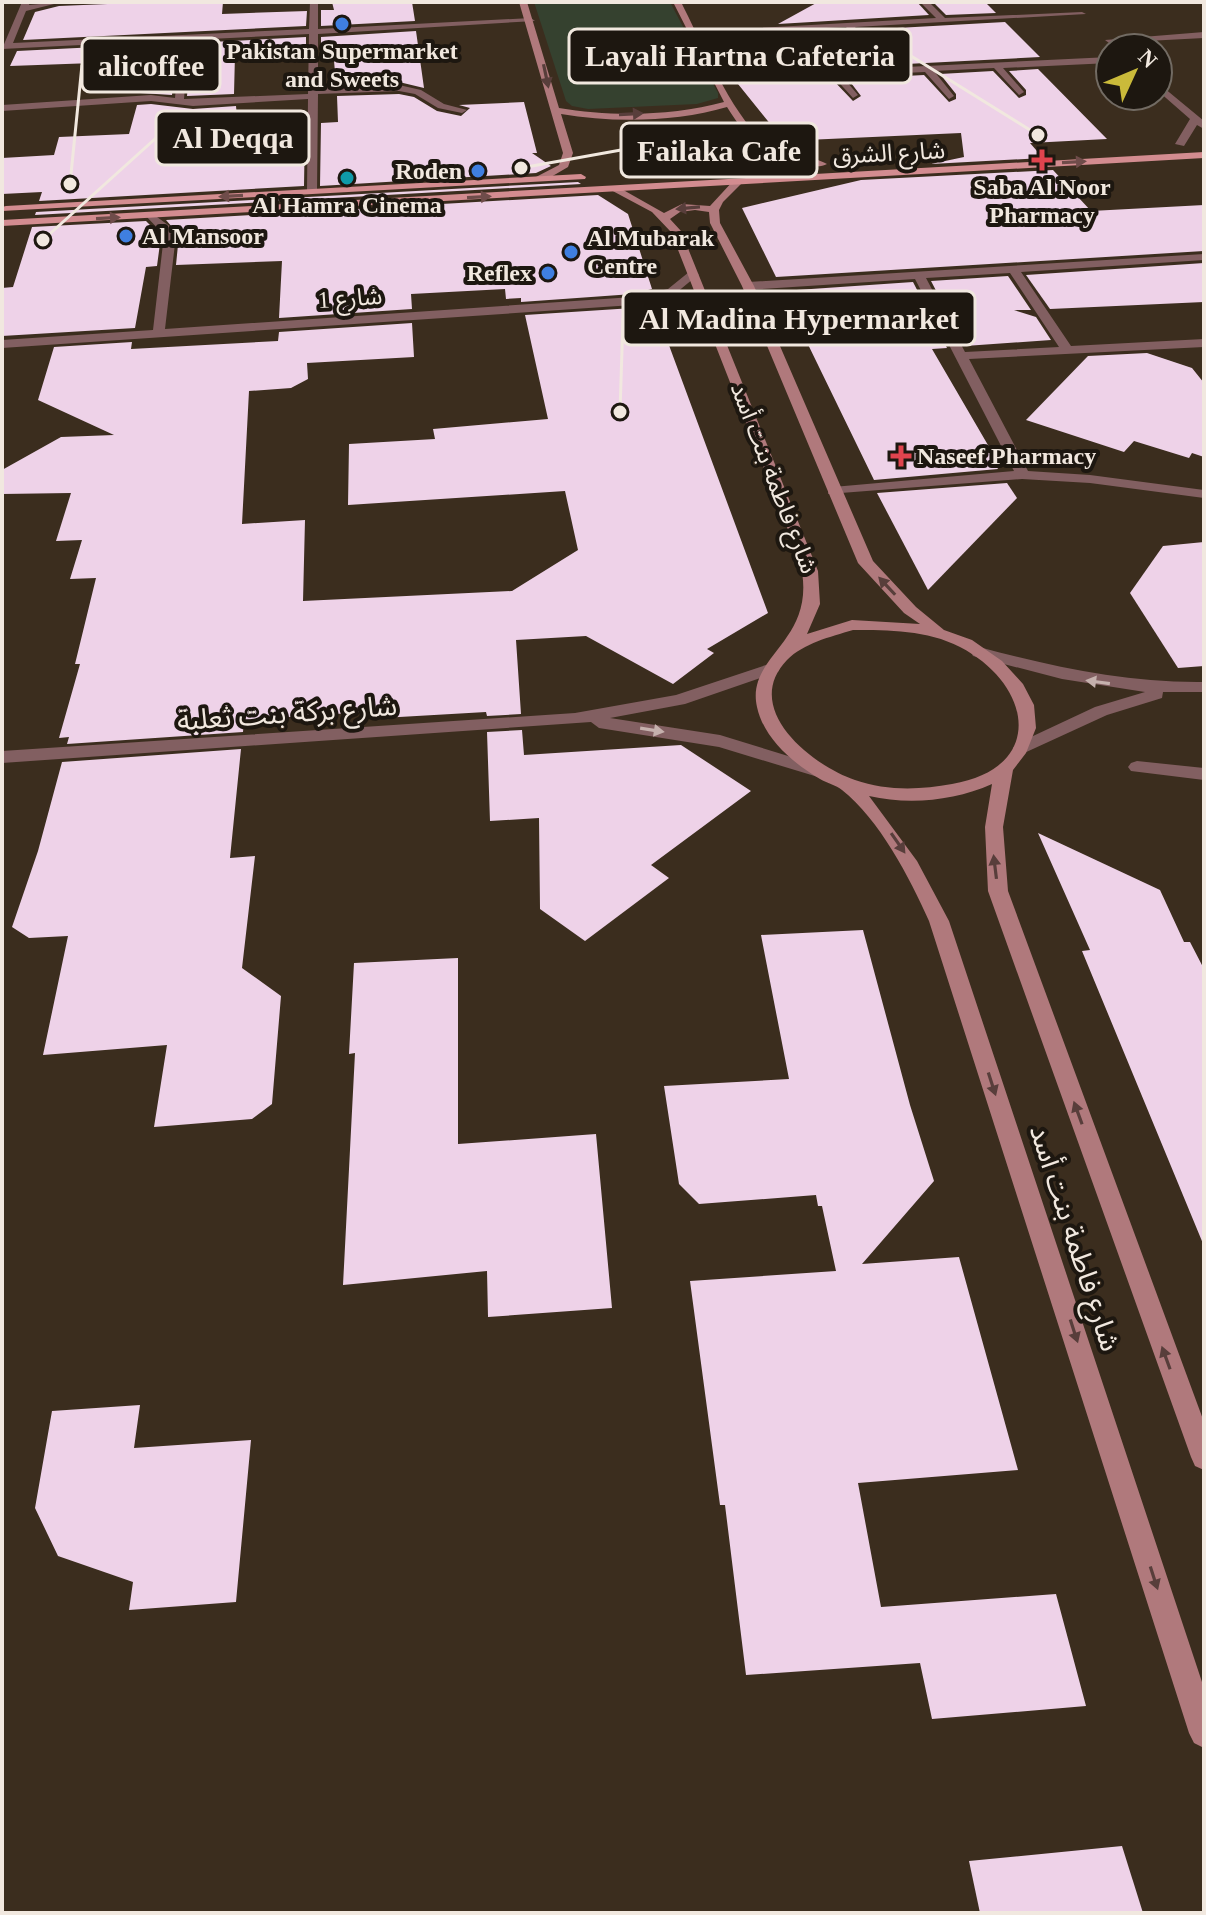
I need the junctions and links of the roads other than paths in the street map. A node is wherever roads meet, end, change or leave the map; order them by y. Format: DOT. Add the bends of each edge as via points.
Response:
graph roads {
  1 [pos="58,2"];
  2 [pos="314,2"];
  3 [pos="523,2"];
  4 [pos="677,2"];
  5 [pos="924,2"];
  6 [pos="1070,2"];
  7 [pos="25,6"];
  8 [pos="1082,14"];
  9 [pos="531,21"];
  10 [pos="944,21"];
  11 [pos="902,22"];
  12 [pos="1091,23"];
  13 [pos="849,25"];
  14 [pos="909,31"];
  15 [pos="316,32"];
  16 [pos="692,32"];
  17 [pos="1204,35"];
  18 [pos="1174,37"];
  19 [pos="185,38"];
  20 [pos="4,46"];
  21 [pos="1094,61"];
  22 [pos="996,65"];
  23 [pos="928,69"];
  24 [pos="884,71"];
  25 [pos="835,73"];
  26 [pos="718,79"];
  27 [pos="1019,92"];
  28 [pos="315,94"];
  29 [pos="853,95"];
  30 [pos="949,96"];
  31 [pos="1174,100"];
  32 [pos="179,101"];
  33 [pos="731,103"];
  34 [pos="2,108"];
  35 [pos="462,110"];
  36 [pos="553,110"];
  37 [pos="1200,123"];
  38 [pos="1204,143"];
  39 [pos="1180,144"];
  40 [pos="1204,155"];
  41 [pos="822,164"];
  42 [pos="735,175"];
  43 [pos="599,176"];
  44 [pos="540,179"];
  45 [pos="614,189"];
  46 [pos="312,191"];
  47 [pos="2,209"];
  48 [pos="714,210"];
  49 [pos="150,215"];
  50 [pos="666,217"];
  51 [pos="2,223"];
  52 [pos="1204,257"];
  53 [pos="1014,270"];
  54 [pos="693,274"];
  55 [pos="919,276"];
  56 [pos="748,286"];
  57 [pos="159,332"];
  58 [pos="2,344"];
  59 [pos="1198,344"];
  60 [pos="1068,351"];
  61 [pos="963,356"];
  62 [pos="1204,359"];
  63 [pos="1023,475"];
  64 [pos="833,491"];
  65 [pos="1204,494"];
  66 [pos="947,636"];
  67 [pos="979,652"];
  68 [pos="776,664"];
  69 [pos="1204,687"];
  70 [pos="1176,688"];
  71 [pos="575,719"];
  72 [pos="1022,748"];
  73 [pos="2,757"];
  74 [pos="1137,767"];
  75 [pos="1004,769"];
  76 [pos="818,771"];
  77 [pos="1204,774"];
  78 [pos="847,784"];
  79 [pos="1194,1415"];
  80 [pos="1204,1457"];
  81 [pos="1204,1733"];
  1 -- 7 [label="street"];
  2 -- 15 [label="street"];
  3 -- 9 [label="street"];
  4 -- 16 [label="street"];
  5 -- 10 [label="street"];
  6 -- 8 [label="street"];
  7 -- 20 [label="street"];
  8 -- 10 [label="street"];
  8 -- 12 [label="street"];
  9 -- 15 [label="street"];
  9 -- 36 [label="street, one-way"];
  10 -- 11 [label="street"];
  11 -- 13 [label="street"];
  11 -- 14 [label="street"];
  13 -- 16 [label="street"];
  13 -- 24 [label="street"];
  15 -- 19 [label="street"];
  15 -- 28 [label="street"];
  16 -- 26 [label="street"];
  17 -- 18 [label="street"];
  19 -- 20 [label="street"];
  19 -- 32 [label="street"];
  21 -- 22 [label="street"];
  22 -- 23 [label="street"];
  22 -- 27 [label="street"];
  23 -- 24 [label="street"];
  23 -- 30 [label="street"];
  24 -- 25 [label="street"];
  25 -- 26 [label="street"];
  25 -- 29 [label="street"];
  26 -- 33 [label="street"];
  28 -- 32 [label="street"];
  28 -- 35 [label="street" via="399,88"];
  28 -- 46 [label="street"];
  31 -- 37 [label="street"];
  32 -- 34 [label="street" via="151,98"];
  36 -- 33 [label="street, one-way" via="619,114 701,110"];
  33 -- 41 [label="street" via="767,149"];
  36 -- 44 [label="street" via="568,159"];
  37 -- 39 [label="street"];
  38 -- 39 [label="main road, شارع الشرق"];
  39 -- 41 [label="main road, شارع الشرق"];
  42 -- 40 [label="main road, شارع الشرق, one-way"];
  41 -- 42 [label="main road, شارع الشرق"];
  42 -- 45 [label="main road, شارع الشرق"];
  42 -- 48 [label="street"];
  43 -- 44 [label="main road"];
  44 -- 46 [label="main road"];
  49 -- 45 [label="main road, شارع الشرق, one-way"];
  45 -- 50 [label="street"];
  46 -- 47 [label="main road, one-way"];
  48 -- 50 [label="street, one-way" via="683,207"];
  48 -- 56 [label="street, شارع فاطمة بنت أسد" via="715,223"];
  51 -- 49 [label="main road, شارع الشرق, one-way"];
  49 -- 57 [label="street" via="170,235"];
  50 -- 54 [label="street, شارع فاطمة بنت أسد"];
  52 -- 53 [label="street"];
  53 -- 55 [label="street"];
  53 -- 60 [label="street"];
  54 -- 57 [label="street, شارع 1" via="672,291 633,301"];
  54 -- 68 [label="street, شارع فاطمة بنت أسد" via="815,583 799,635"];
  55 -- 56 [label="street"];
  55 -- 61 [label="street"];
  56 -- 64 [label="street, شارع فاطمة بنت أسد"];
  57 -- 58 [label="street, شارع 1"];
  59 -- 60 [label="street"];
  59 -- 62 [label="street"];
  60 -- 61 [label="street"];
  61 -- 63 [label="street"];
  63 -- 64 [label="street"];
  63 -- 65 [label="street"];
  66 -- 64 [label="street, شارع فاطمة بنت أسد, one-way" via="910,610 866,563"];
  66 -- 67 [label="street"];
  66 -- 68 [label="street" via="900,625 852,625 810,637"];
  70 -- 67 [label="street, one-way" via="1083,680"];
  67 -- 72 [label="street" via="1012,680 1028,714"];
  68 -- 71 [label="street, شارع بركة بنت ثعلبة" via="679,700"];
  68 -- 76 [label="street" via="764,694 769,721 788,748"];
  69 -- 70 [label="street"];
  70 -- 72 [label="street" via="1101,711"];
  71 -- 73 [label="street, شارع بركة بنت ثعلبة"];
  71 -- 76 [label="street, شارع بركة بنت ثعلبة, one-way" via="720,741"];
  72 -- 75 [label="street"];
  74 -- 77 [label="street"];
  75 -- 78 [label="street" via="973,786 934,795 890,794"];
  79 -- 75 [label="street, شارع فاطمة بنت أسد, one-way" via="998,891 994,827"];
  76 -- 78 [label="street"];
  78 -- 81 [label="street, شارع فاطمة بنت أسد, one-way" via="905,853 939,921"];
  79 -- 80 [label="street, شارع فاطمة بنت أسد"];
}
